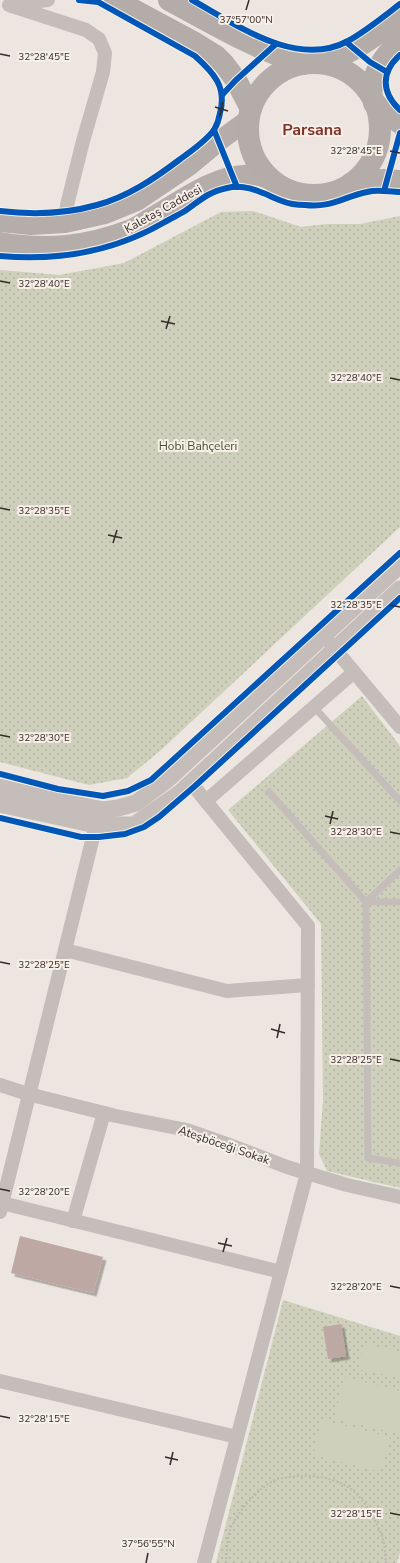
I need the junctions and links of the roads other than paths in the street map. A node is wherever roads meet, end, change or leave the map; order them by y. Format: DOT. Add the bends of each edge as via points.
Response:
graph roads {
  1 [pos="48,0"];
  2 [pos="116,0"];
  3 [pos="169,0"];
  4 [pos="10,2"];
  5 [pos="400,17"];
  6 [pos="239,37"];
  7 [pos="400,41"];
  8 [pos="313,63"];
  9 [pos="224,64"];
  10 [pos="372,99"];
  11 [pos="250,114"];
  12 [pos="400,122"];
  13 [pos="400,181"];
  14 [pos="277,183"];
  15 [pos="352,183"];
  16 [pos="0,222"];
  17 [pos="65,223"];
  18 [pos="0,242"];
  19 [pos="400,565"];
  20 [pos="400,589"];
  21 [pos="324,636"];
  22 [pos="335,650"];
  23 [pos="354,672"];
  24 [pos="314,707"];
  25 [pos="400,727"];
  26 [pos="191,783"];
  27 [pos="0,787"];
  28 [pos="269,792"];
  29 [pos="400,800"];
  30 [pos="206,801"];
  31 [pos="0,804"];
  32 [pos="96,825"];
  33 [pos="400,870"];
  34 [pos="366,902"];
  35 [pos="400,902"];
  36 [pos="65,950"];
  37 [pos="308,985"];
  38 [pos="0,1085"];
  39 [pos="28,1094"];
  40 [pos="104,1113"];
  41 [pos="400,1163"];
  42 [pos="307,1173"];
  43 [pos="400,1197"];
  44 [pos="1,1207"];
  45 [pos="73,1221"];
  46 [pos="281,1272"];
  47 [pos="0,1381"];
  48 [pos="237,1437"];
  49 [pos="204,1563"];
  1 -- 4 [label="street"];
  2 -- 9 [label="main road" via="201,47"];
  3 -- 6 [label="main road"];
  4 -- 17 [label="street" via="86,30 100,39 105,54 103,72 67,205"];
  5 -- 8 [label="main road" via="337,59"];
  6 -- 8 [label="main road" via="278,56"];
  6 -- 9 [label="main road" via="243,53 238,60"];
  7 -- 10 [label="main road" via="378,67 372,80"];
  8 -- 10 [label="main road" via="342,68 358,79"];
  8 -- 11 [label="main road" via="289,68 276,75 257,96"];
  9 -- 11 [label="main road" via="236,80"];
  10 -- 12 [label="main road"];
  10 -- 15 [label="main road" via="378,113 380,133 376,152 366,170"];
  11 -- 14 [label="main road" via="249,137 254,155 263,171"];
  11 -- 17 [label="main road, Kaletaş Caddesi" via="189,166 137,202 105,214"];
  13 -- 15 [label="main road"];
  14 -- 15 [label="main road" via="295,192 314,195 334,192"];
  14 -- 18 [label="main road, Kaletaş Caddesi" via="251,174 232,176 197,189 132,228 80,243 25,246"];
  16 -- 17 [label="main road, Kaletaş Caddesi" via="31,225"];
  19 -- 21 [label="street"];
  20 -- 22 [label="street"];
  21 -- 22 [label="street"];
  21 -- 27 [label="street" via="167,780 136,803 104,810"];
  22 -- 23 [label="street"];
  22 -- 26 [label="street"];
  23 -- 24 [label="street"];
  23 -- 25 [label="street"];
  24 -- 29 [label="lane"];
  24 -- 30 [label="street"];
  26 -- 30 [label="street"];
  26 -- 32 [label="street" via="134,824"];
  28 -- 34 [label="lane"];
  30 -- 37 [label="street" via="308,926"];
  31 -- 32 [label="street"];
  32 -- 36 [label="street"];
  33 -- 34 [label="lane"];
  34 -- 35 [label="lane"];
  34 -- 41 [label="lane" via="368,1158"];
  36 -- 37 [label="street" via="227,991"];
  36 -- 39 [label="street"];
  37 -- 42 [label="street"];
  38 -- 39 [label="street, Ateşböceği Sokak"];
  39 -- 40 [label="street, Ateşböceği Sokak"];
  39 -- 44 [label="street"];
  40 -- 42 [label="street, Ateşböceği Sokak" via="187,1130"];
  40 -- 45 [label="street"];
  42 -- 43 [label="street, Ateşböceği Sokak"];
  42 -- 46 [label="street"];
  44 -- 45 [label="street"];
  45 -- 46 [label="street"];
  46 -- 48 [label="street"];
  47 -- 48 [label="street"];
  48 -- 49 [label="street"];
}
